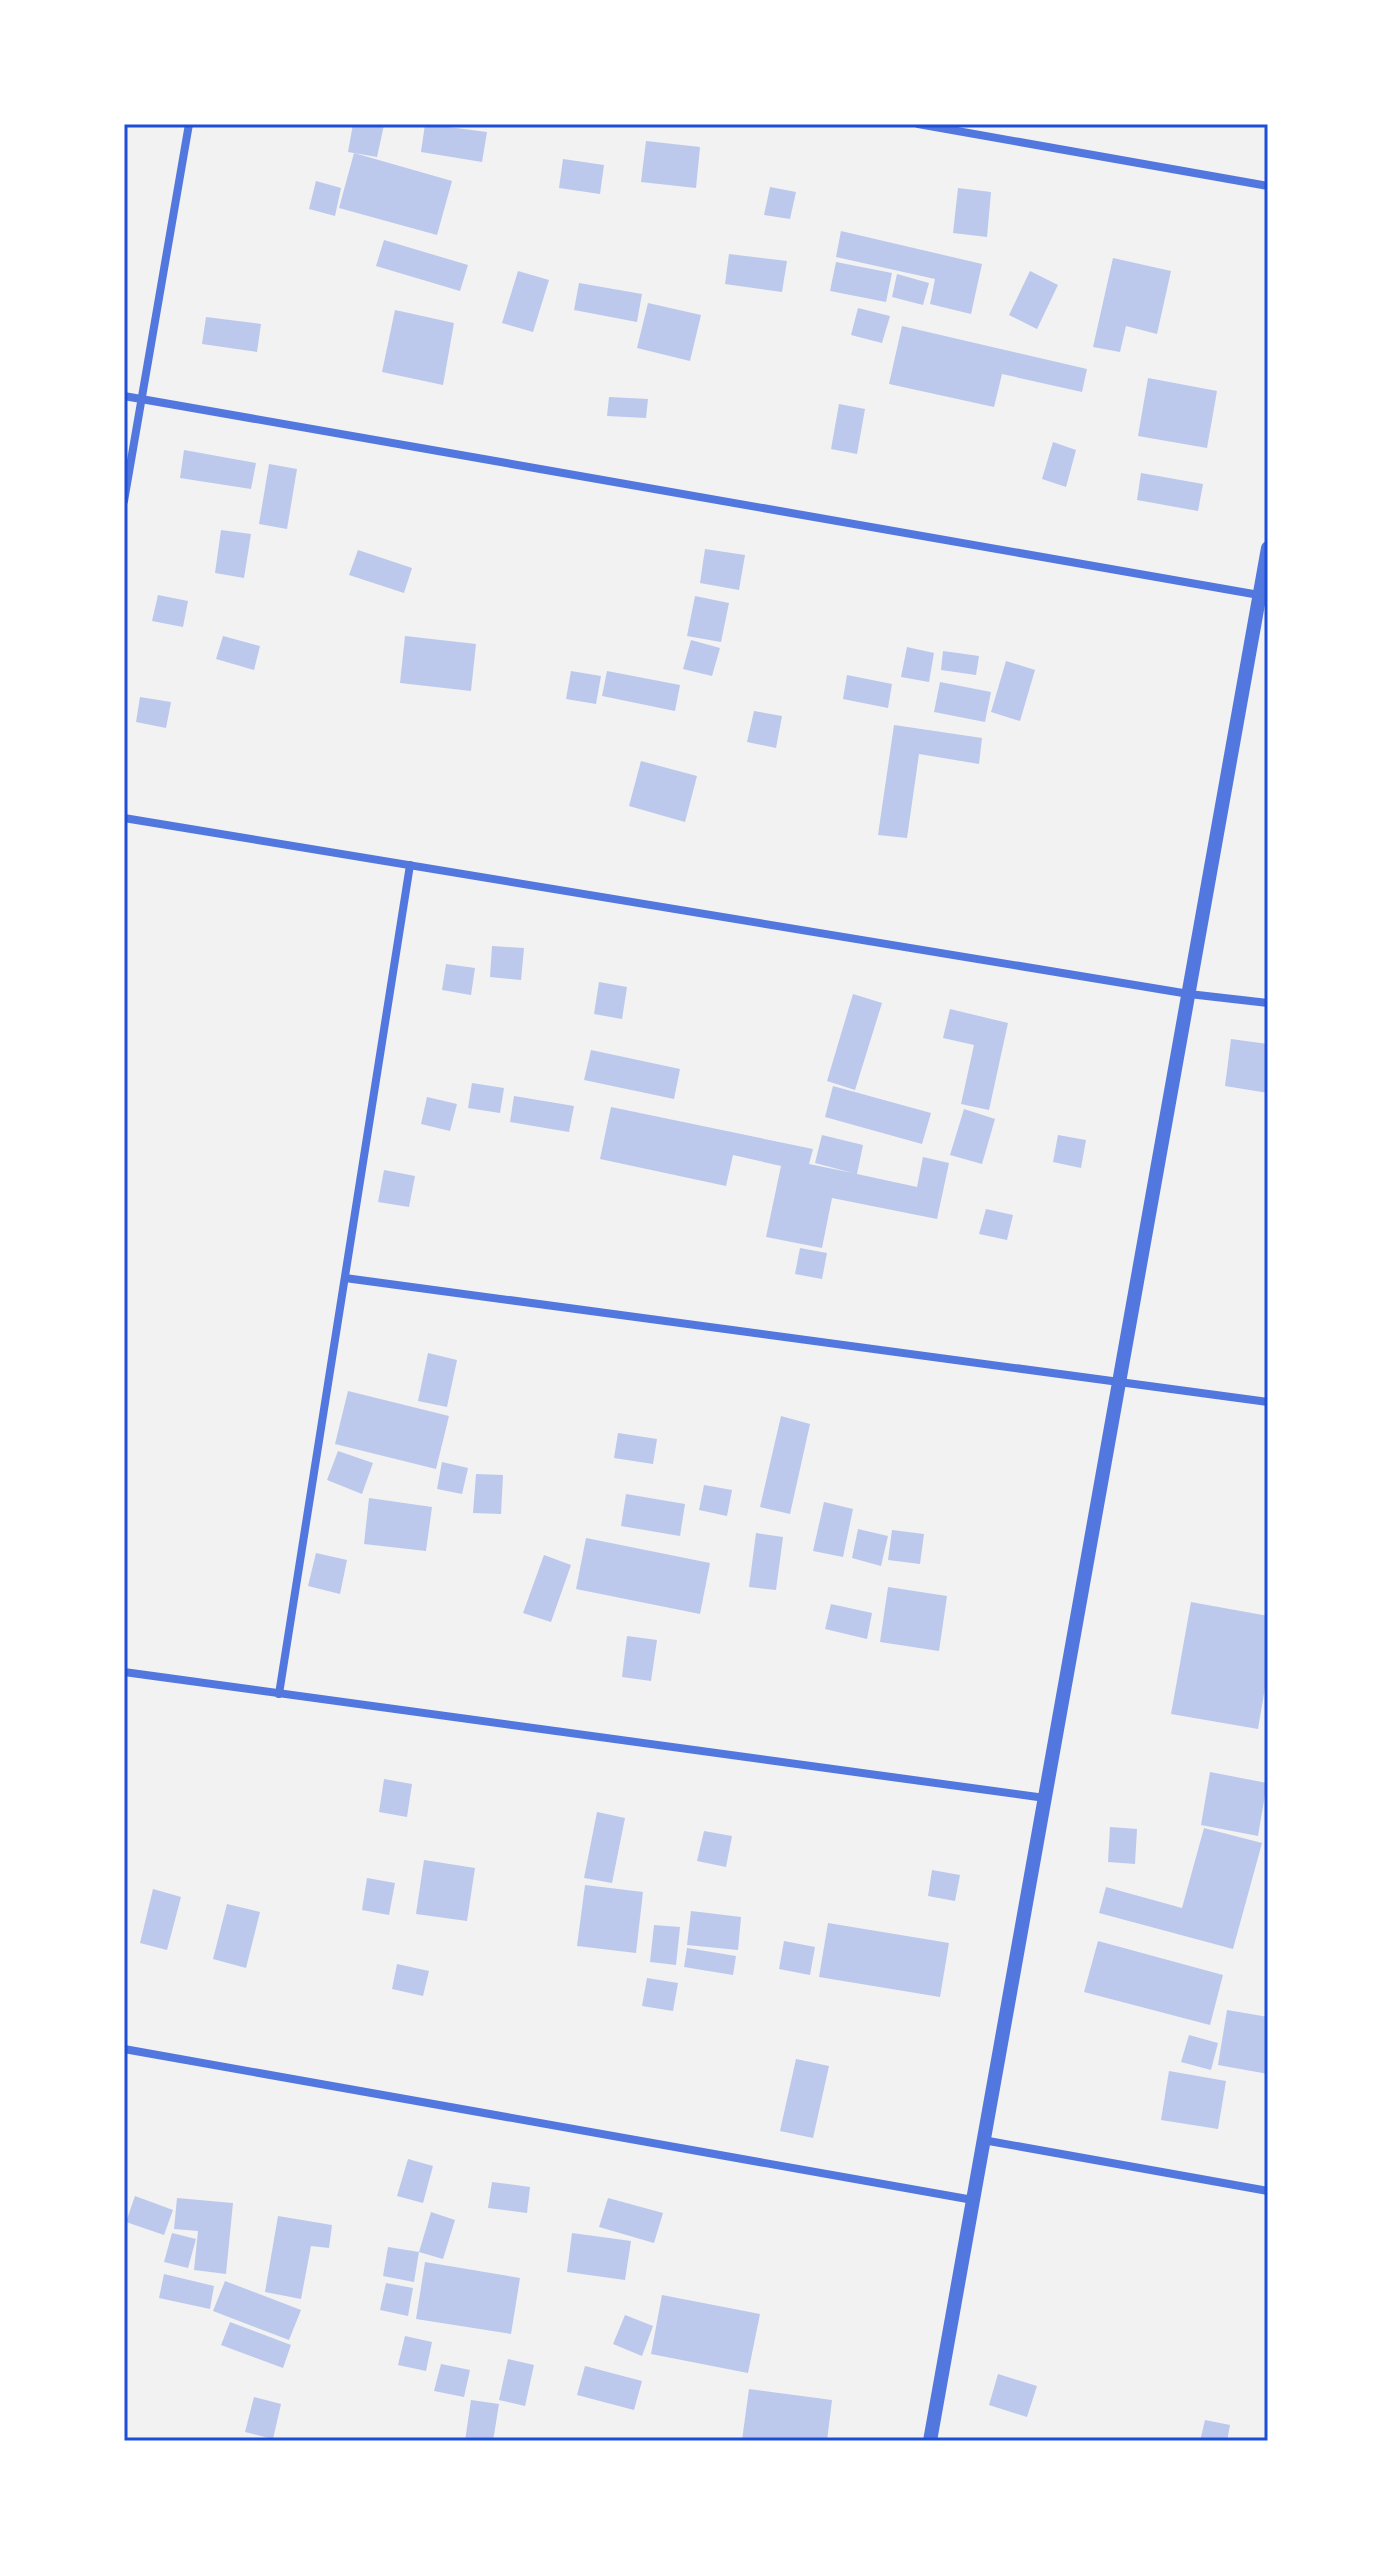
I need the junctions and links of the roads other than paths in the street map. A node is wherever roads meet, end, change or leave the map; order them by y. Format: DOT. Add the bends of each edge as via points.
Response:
graph roads {
  1 [pos="189,124"];
  2 [pos="918,124"];
  3 [pos="1268,186"];
  4 [pos="124,396"];
  5 [pos="141,399"];
  6 [pos="124,501"];
  7 [pos="1268,548"];
  8 [pos="1259,595"];
  9 [pos="124,818"];
  10 [pos="410,865"];
  11 [pos="1189,994"];
  12 [pos="1268,1003"];
  13 [pos="345,1278"];
  14 [pos="1119,1383"];
  15 [pos="1268,1402"];
  16 [pos="124,1672"];
  17 [pos="279,1694"];
  18 [pos="1045,1798"];
  19 [pos="124,2049"];
  20 [pos="983,2140"];
  21 [pos="1268,2191"];
  22 [pos="973,2200"];
  23 [pos="930,2441"];
  1 -- 5 [label="street"];
  2 -- 3 [label="street"];
  4 -- 5 [label="street"];
  5 -- 6 [label="street"];
  5 -- 8 [label="street"];
  7 -- 8 [label="street"];
  8 -- 11 [label="street"];
  9 -- 10 [label="street"];
  10 -- 11 [label="street"];
  10 -- 13 [label="street"];
  11 -- 12 [label="street"];
  11 -- 14 [label="street"];
  13 -- 14 [label="street"];
  13 -- 17 [label="street"];
  14 -- 15 [label="street"];
  14 -- 18 [label="street"];
  16 -- 17 [label="street"];
  17 -- 18 [label="street"];
  18 -- 20 [label="street"];
  19 -- 22 [label="street"];
  20 -- 21 [label="street"];
  20 -- 22 [label="street"];
  22 -- 23 [label="street"];
}
